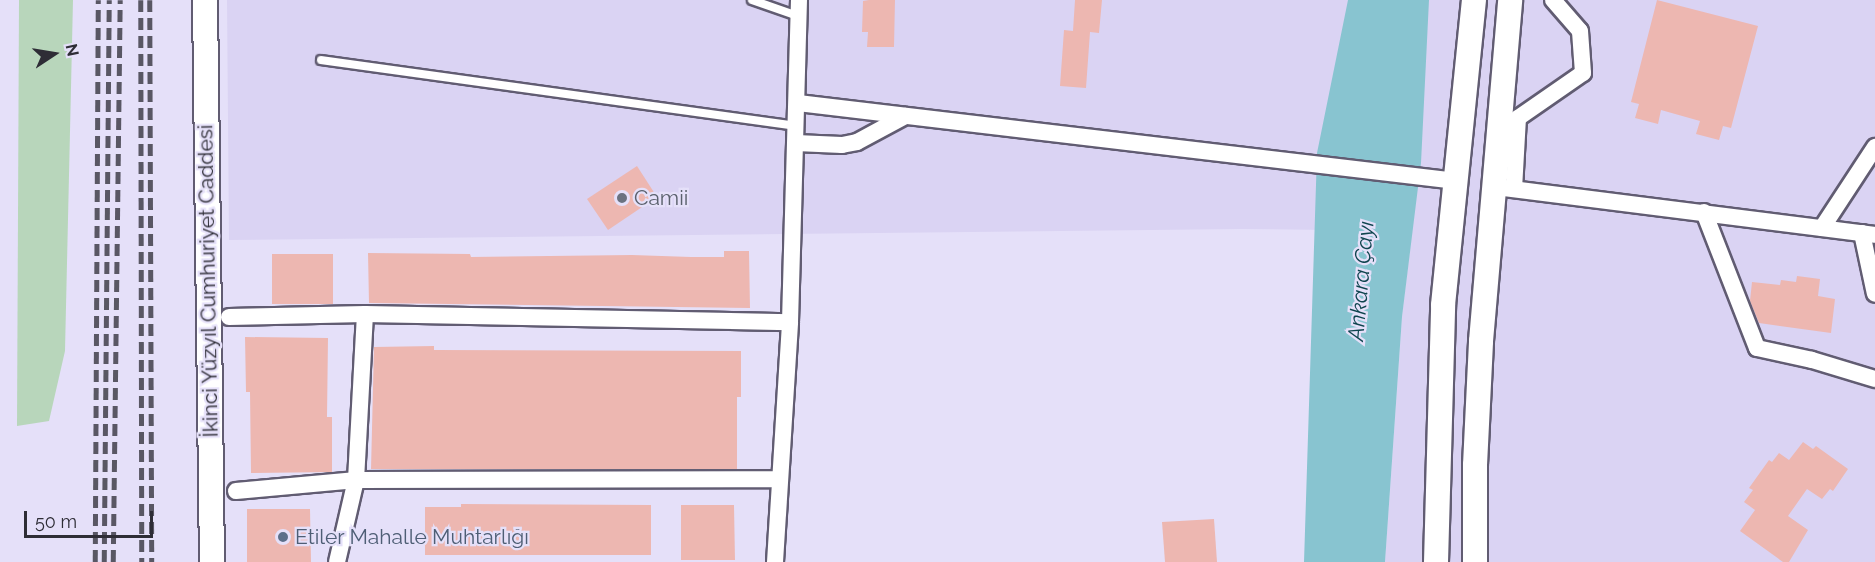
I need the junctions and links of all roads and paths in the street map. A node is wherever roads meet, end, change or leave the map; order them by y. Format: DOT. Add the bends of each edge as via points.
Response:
graph roads {
  1 [pos="205,0"];
  2 [pos="752,0"];
  3 [pos="1474,0"];
  4 [pos="1510,0"];
  5 [pos="1553,0"];
  6 [pos="798,8"];
  7 [pos="321,60"];
  8 [pos="798,104"];
  9 [pos="905,116"];
  10 [pos="797,126"];
  11 [pos="796,143"];
  12 [pos="1875,147"];
  13 [pos="1456,181"];
  14 [pos="1505,188"];
  15 [pos="1704,212"];
  16 [pos="1822,228"];
  17 [pos="1868,234"];
  18 [pos="1875,294"];
  19 [pos="365,314"];
  20 [pos="229,317"];
  21 [pos="790,322"];
  22 [pos="1875,379"];
  23 [pos="780,478"];
  24 [pos="356,480"];
  25 [pos="236,491"];
  26 [pos="212,562"];
  27 [pos="337,562"];
  28 [pos="775,562"];
  29 [pos="1436,562"];
  30 [pos="1475,562"];
  1 -- 26 [label="main road, İkinci Yüzyıl Cumhuriyet Caddesi"];
  2 -- 6 [label="lane"];
  3 -- 13 [label="main road"];
  4 -- 14 [label="main road"];
  5 -- 14 [label="street" via="1580,31 1583,73 1518,118"];
  6 -- 8 [label="street"];
  7 -- 10 [label="lane"];
  8 -- 9 [label="street"];
  8 -- 10 [label="street"];
  9 -- 11 [label="street" via="857,142"];
  9 -- 13 [label="street"];
  10 -- 11 [label="street"];
  11 -- 21 [label="street"];
  12 -- 16 [label="street"];
  13 -- 14 [label="main road"];
  13 -- 29 [label="main road" via="1443,304"];
  14 -- 15 [label="street"];
  14 -- 30 [label="main road" via="1481,341 1474,465"];
  15 -- 16 [label="street"];
  15 -- 22 [label="street" via="1756,348"];
  16 -- 17 [label="street"];
  17 -- 18 [label="street"];
  19 -- 20 [label="street"];
  19 -- 21 [label="street"];
  19 -- 24 [label="street"];
  21 -- 23 [label="street"];
  23 -- 24 [label="street"];
  23 -- 28 [label="street"];
  24 -- 25 [label="street"];
  24 -- 27 [label="street"];
}
